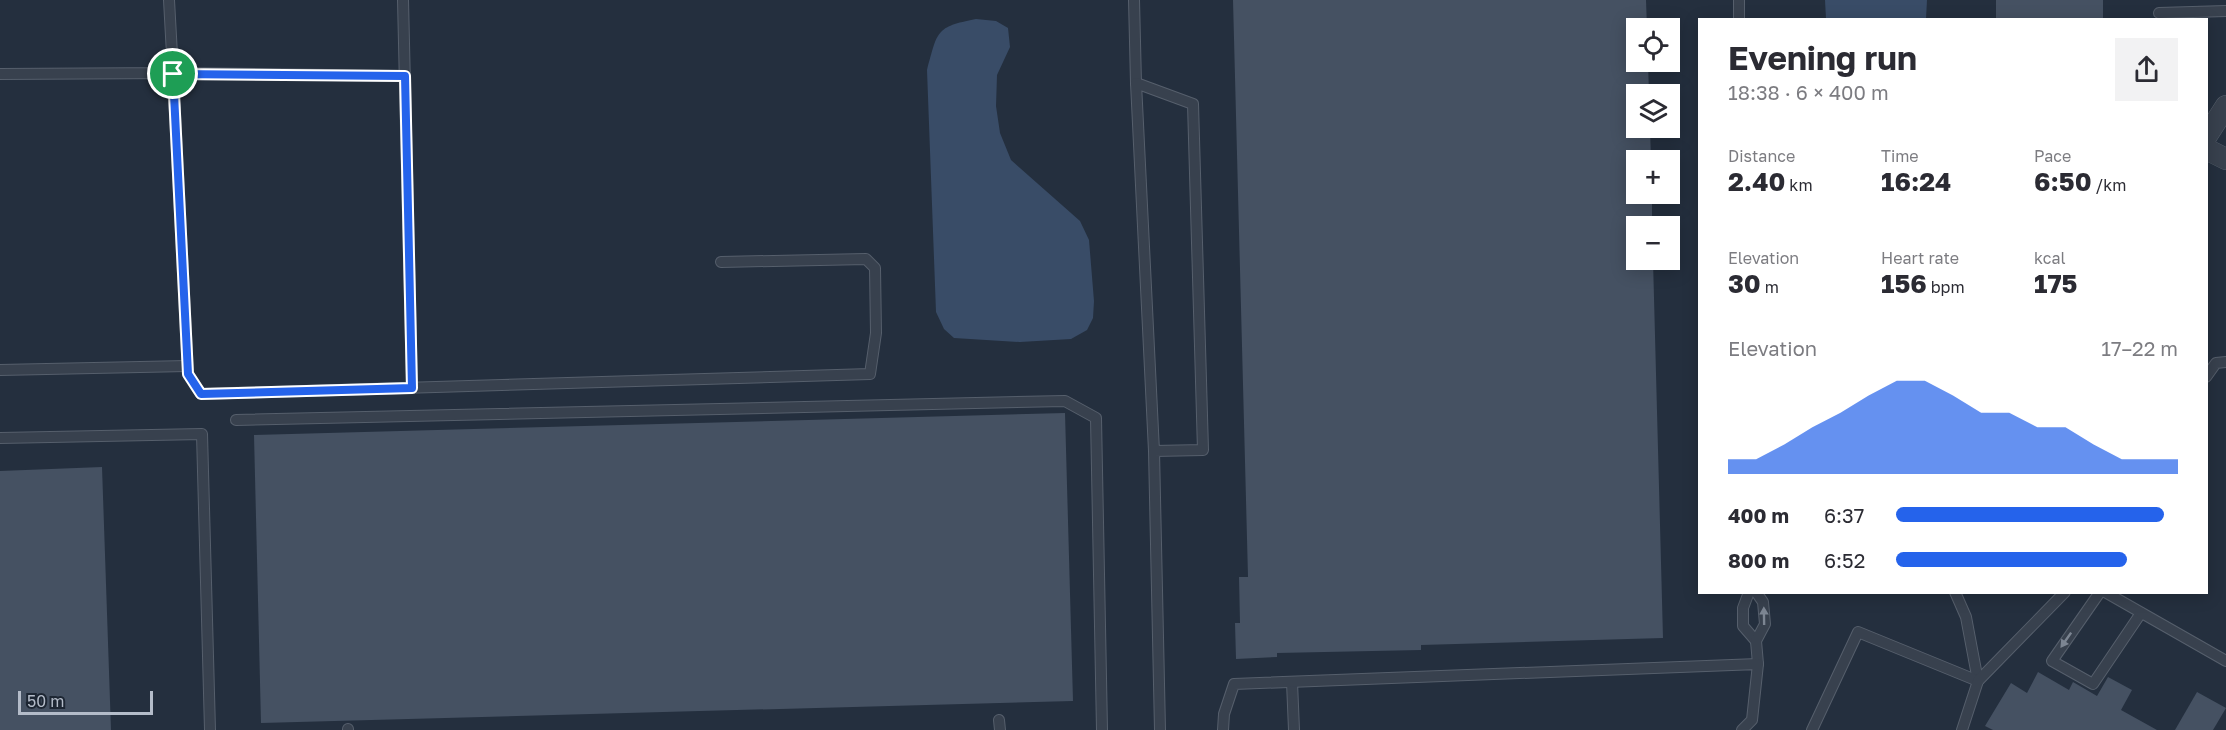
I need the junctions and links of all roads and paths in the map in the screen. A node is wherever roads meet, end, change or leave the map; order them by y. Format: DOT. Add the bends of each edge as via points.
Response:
graph roads {
  1 [pos="169,0"];
  2 [pos="403,0"];
  3 [pos="1134,0"];
  4 [pos="1739,0"];
  5 [pos="2158,0"];
  6 [pos="2226,11"];
  7 [pos="2159,16"];
  8 [pos="1739,18"];
  9 [pos="0,74"];
  10 [pos="173,74"];
  11 [pos="405,76"];
  12 [pos="1136,83"];
  13 [pos="2226,106"];
  14 [pos="2208,134"];
  15 [pos="2208,150"];
  16 [pos="2226,159"];
  17 [pos="721,262"];
  18 [pos="2221,362"];
  19 [pos="187,366"];
  20 [pos="0,370"];
  21 [pos="2208,375"];
  22 [pos="412,388"];
  23 [pos="236,420"];
  24 [pos="0,438"];
  25 [pos="1154,451"];
  26 [pos="1748,594"];
  27 [pos="1757,594"];
  28 [pos="1957,594"];
  29 [pos="2063,594"];
  30 [pos="2099,594"];
  31 [pos="2108,594"];
  32 [pos="2141,613"];
  33 [pos="1756,640"];
  34 [pos="2226,661"];
  35 [pos="1758,664"];
  36 [pos="1978,681"];
  37 [pos="1292,682"];
  38 [pos="210,730"];
  39 [pos="1102,730"];
  40 [pos="1160,730"];
  41 [pos="1223,730"];
  42 [pos="1293,730"];
  43 [pos="1742,730"];
  44 [pos="1812,730"];
  45 [pos="1962,730"];
  1 -- 10 [label="lane"];
  2 -- 11 [label="lane"];
  3 -- 12 [label="lane"];
  4 -- 8 [label="lane"];
  5 -- 7 [label="lane"];
  6 -- 7 [label="lane"];
  9 -- 10 [label="lane"];
  10 -- 11 [label="lane"];
  10 -- 19 [label="lane"];
  11 -- 22 [label="lane"];
  12 -- 25 [label="lane"];
  12 -- 25 [label="lane" via="1193,104 1203,450"];
  13 -- 14 [label="street"];
  15 -- 16 [label="street"];
  17 -- 22 [label="lane" via="866,259 875,268 876,333 870,374"];
  18 -- 21 [label="lane"];
  19 -- 20 [label="lane"];
  19 -- 22 [label="lane" via="201,394"];
  23 -- 39 [label="lane" via="1065,401 1096,418"];
  24 -- 38 [label="lane" via="202,434"];
  25 -- 40 [label="lane"];
  26 -- 33 [label="lane" via="1743,626"];
  33 -- 27 [label="lane, one-way" via="1765,624 1763,602"];
  28 -- 36 [label="lane" via="1966,617"];
  29 -- 36 [label="lane"];
  30 -- 32 [label="lane, one-way" via="2052,661 2093,684"];
  31 -- 32 [label="lane"];
  32 -- 34 [label="lane"];
  33 -- 35 [label="lane"];
  35 -- 37 [label="lane"];
  35 -- 43 [label="lane" via="1752,720"];
  36 -- 44 [label="lane" via="1858,632"];
  36 -- 45 [label="lane"];
  37 -- 41 [label="lane" via="1234,684"];
  37 -- 42 [label="lane"];
}
